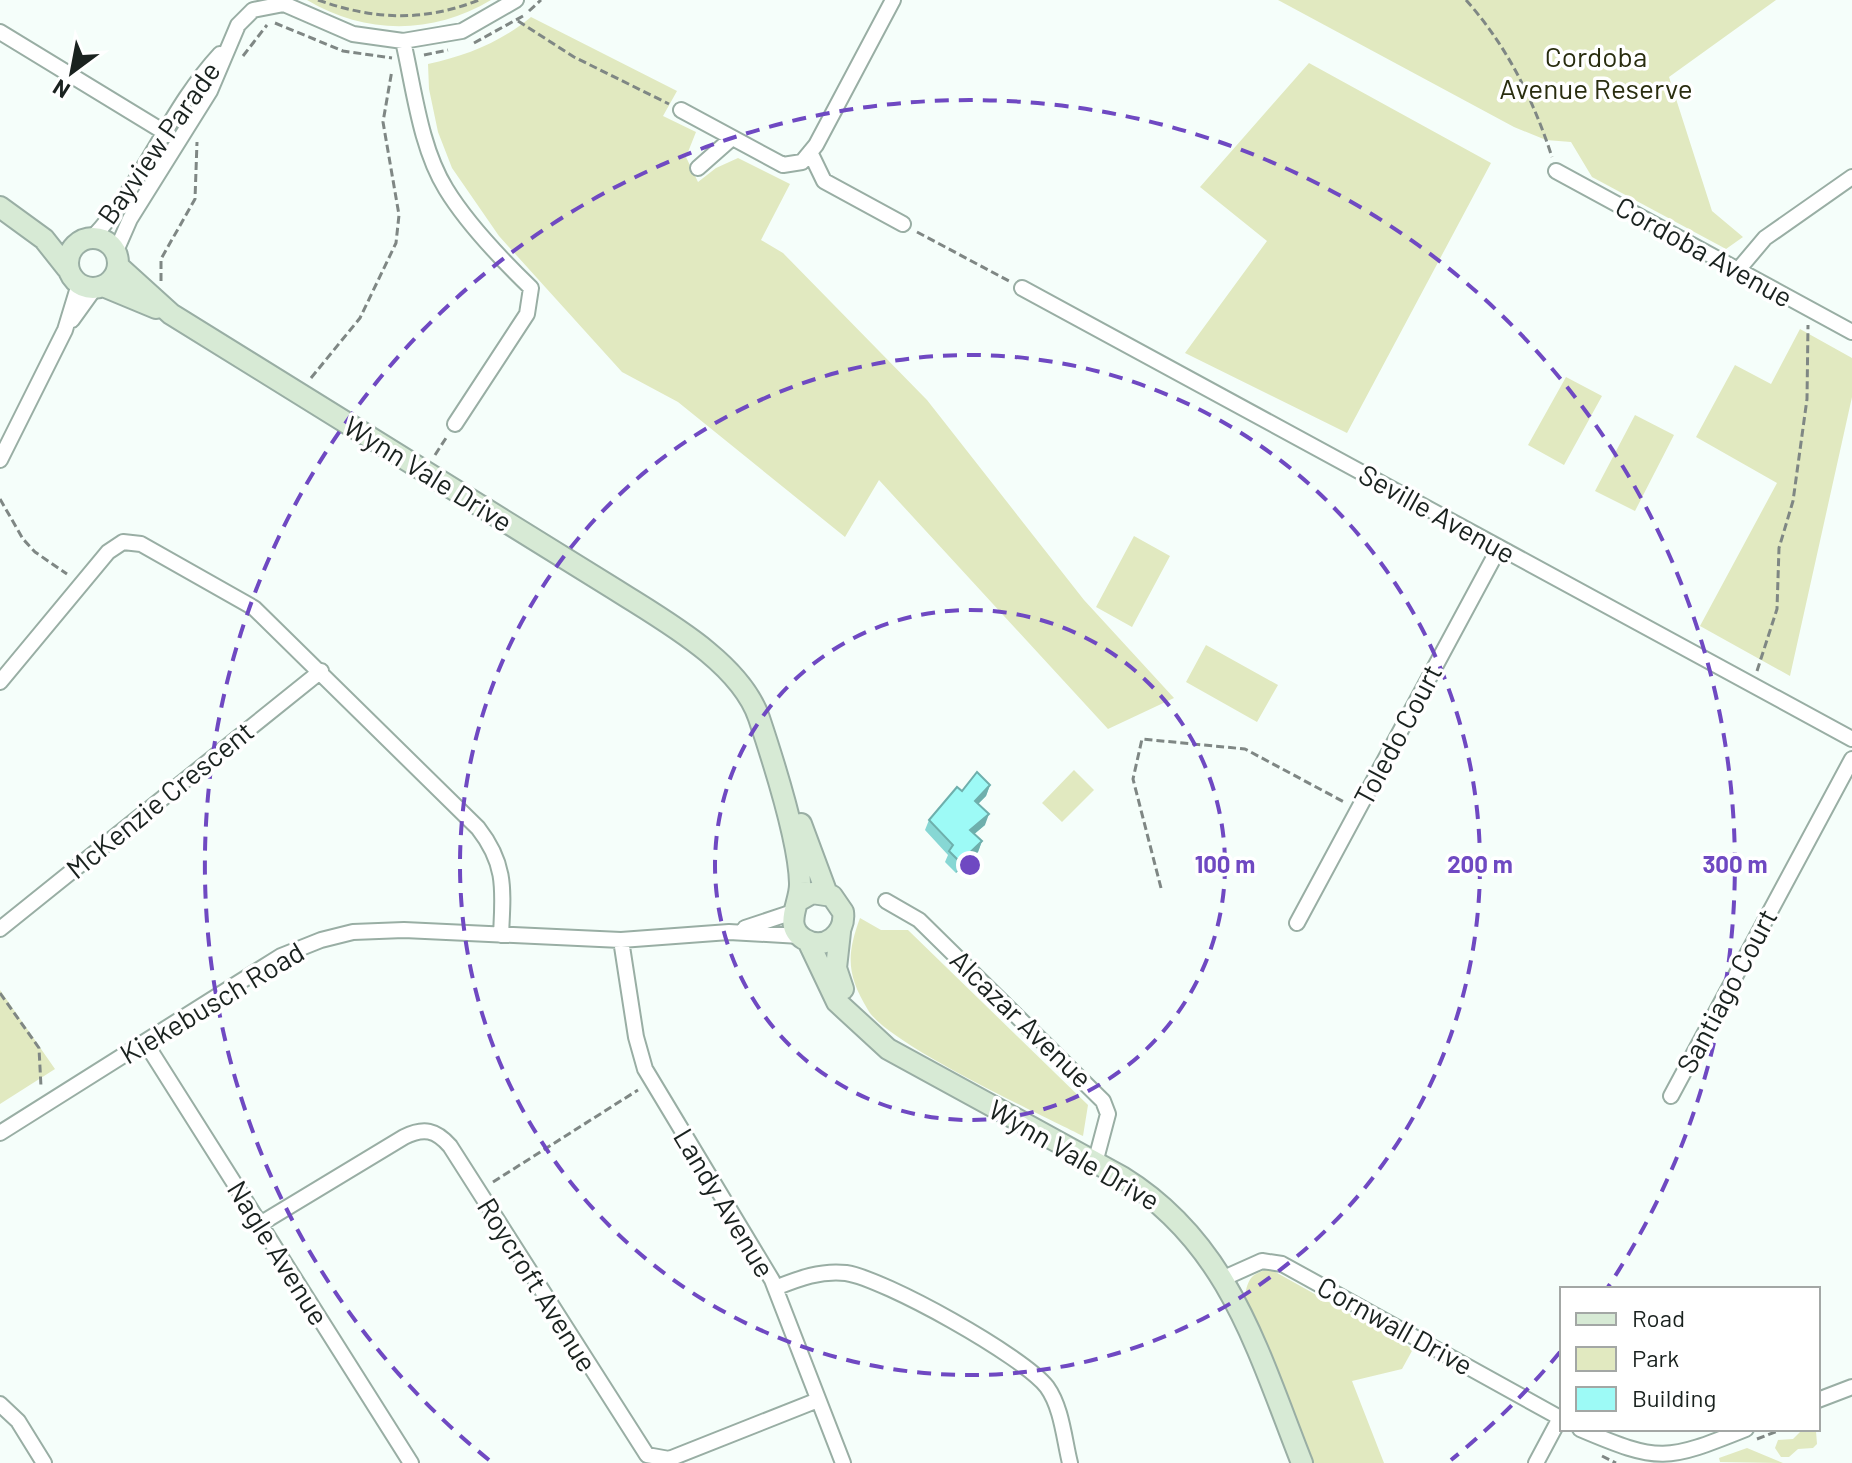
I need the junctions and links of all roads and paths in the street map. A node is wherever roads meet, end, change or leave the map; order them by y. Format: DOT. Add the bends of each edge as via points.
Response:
graph roads {
  1 [pos="318,0"];
  2 [pos="479,0"];
  3 [pos="516,0"];
  4 [pos="893,0"];
  5 [pos="1466,0"];
  6 [pos="258,4"];
  7 [pos="502,10"];
  8 [pos="0,32"];
  9 [pos="400,41"];
  10 [pos="226,48"];
  11 [pos="681,110"];
  12 [pos="194,118"];
  13 [pos="164,132"];
  14 [pos="732,138"];
  15 [pos="179,142"];
  16 [pos="810,152"];
  17 [pos="698,168"];
  18 [pos="1556,171"];
  19 [pos="1852,177"];
  20 [pos="5,210"];
  21 [pos="903,224"];
  22 [pos="88,238"];
  23 [pos="117,259"];
  24 [pos="1738,270"];
  25 [pos="86,282"];
  26 [pos="1022,288"];
  27 [pos="1808,309"];
  28 [pos="166,310"];
  29 [pos="1852,332"];
  30 [pos="297,392"];
  31 [pos="455,424"];
  32 [pos="5,437"];
  33 [pos="0,460"];
  34 [pos="424,471"];
  35 [pos="0,499"];
  36 [pos="1499,548"];
  37 [pos="67,574"];
  38 [pos="685,635"];
  39 [pos="321,671"];
  40 [pos="0,682"];
  41 [pos="1752,686"];
  42 [pos="1852,739"];
  43 [pos="1852,759"];
  44 [pos="1358,809"];
  45 [pos="1161,888"];
  46 [pos="827,894"];
  47 [pos="886,901"];
  48 [pos="796,907"];
  49 [pos="1297,923"];
  50 [pos="0,929"];
  51 [pos="729,932"];
  52 [pos="840,932"];
  53 [pos="501,935"];
  54 [pos="804,938"];
  55 [pos="621,940"];
  56 [pos="0,993"];
  57 [pos="858,1022"];
  58 [pos="145,1042"];
  59 [pos="652,1081"];
  60 [pos="1671,1096"];
  61 [pos="42,1107"];
  62 [pos="0,1133"];
  63 [pos="1095,1163"];
  64 [pos="478,1191"];
  65 [pos="260,1224"];
  66 [pos="1224,1278"];
  67 [pos="775,1288"];
  68 [pos="1852,1387"];
  69 [pos="1820,1399"];
  70 [pos="818,1400"];
  71 [pos="0,1404"];
  72 [pos="1560,1417"];
  73 [pos="1560,1420"];
  74 [pos="1584,1431"];
  75 [pos="1741,1431"];
  76 [pos="44,1463"];
  77 [pos="411,1463"];
  78 [pos="843,1463"];
  79 [pos="1070,1463"];
  80 [pos="1302,1463"];
  81 [pos="1536,1463"];
  1 -- 2 [label="path" via="364,15 402,19 448,12"];
  3 -- 7 [label="street, Bayview Parade"];
  4 -- 16 [label="street"];
  5 -- 18 [label="path" via="1529,94"];
  6 -- 9 [label="street, Bayview Parade" via="284,4 344,32"];
  6 -- 10 [label="street, Bayview Parade"];
  7 -- 9 [label="street, Bayview Parade" via="462,31"];
  7 -- 11 [label="path" via="564,51"];
  8 -- 13 [label="street"];
  9 -- 30 [label="path" via="383,122 399,215 396,243 360,318"];
  9 -- 31 [label="street" via="445,188 531,288 527,314"];
  10 -- 12 [label="street, Bayview Parade"];
  10 -- 13 [label="street, Bayview Parade" via="194,82"];
  11 -- 14 [label="street"];
  12 -- 15 [label="street, Bayview Parade"];
  12 -- 28 [label="path" via="195,199 161,259"];
  13 -- 15 [label="street"];
  13 -- 22 [label="street, Bayview Parade" via="115,211"];
  14 -- 16 [label="street" via="783,165 802,162"];
  14 -- 17 [label="street"];
  15 -- 23 [label="street, Bayview Parade" via="130,219"];
  16 -- 21 [label="street" via="824,181"];
  18 -- 24 [label="street, Cordoba Avenue"];
  19 -- 24 [label="street" via="1765,238"];
  20 -- 22 [label="main road, Wynn Vale Drive"];
  20 -- 25 [label="main road, Wynn Vale Drive" via="44,239"];
  21 -- 26 [label="path"];
  22 -- 23 [label="main road" via="106,241"];
  22 -- 25 [label="main road" via="71,249"];
  23 -- 25 [label="main road" via="113,278"];
  23 -- 28 [label="main road, Wynn Vale Drive"];
  24 -- 27 [label="street, Cordoba Avenue"];
  25 -- 28 [label="main road, Wynn Vale Drive"];
  25 -- 32 [label="street"];
  26 -- 36 [label="street, Seville Avenue"];
  27 -- 29 [label="street, Cordoba Avenue"];
  27 -- 41 [label="path" via="1807,399 1793,501 1779,548 1777,609"];
  28 -- 30 [label="main road, Wynn Vale Drive"];
  30 -- 34 [label="main road, Wynn Vale Drive"];
  31 -- 34 [label="path"];
  32 -- 33 [label="street"];
  34 -- 38 [label="main road, Wynn Vale Drive"];
  35 -- 37 [label="path" via="23,539"];
  36 -- 41 [label="street, Seville Avenue"];
  36 -- 44 [label="street, Toledo Court"];
  38 -- 46 [label="main road, Wynn Vale Drive" via="727,657 767,701 808,848"];
  38 -- 48 [label="main road, Wynn Vale Drive" via="744,688 758,714 794,851 800,884"];
  39 -- 40 [label="street" via="254,608 141,544 123,542 108,552"];
  39 -- 50 [label="street, McKenzie Crescent"];
  39 -- 53 [label="street" via="494,847 502,876"];
  41 -- 42 [label="street, Seville Avenue"];
  43 -- 60 [label="street, Santiago Court"];
  44 -- 45 [label="path" via="1245,749 1142,739 1133,779"];
  44 -- 49 [label="street, Toledo Court"];
  46 -- 48 [label="main road" via="812,893"];
  46 -- 52 [label="main road" via="840,903"];
  47 -- 63 [label="street, Alcazar Avenue" via="919,920 1103,1101 1107,1121"];
  48 -- 51 [label="street, Kiekebusch Road"];
  48 -- 54 [label="main road" via="793,923"];
  51 -- 54 [label="street, Kiekebusch Road"];
  51 -- 55 [label="street, Kiekebusch Road"];
  52 -- 54 [label="main road" via="824,943"];
  52 -- 57 [label="main road, Wynn Vale Drive" via="836,968"];
  53 -- 55 [label="street, Kiekebusch Road"];
  53 -- 58 [label="street, Kiekebusch Road" via="404,930 353,932 321,940 281,956"];
  54 -- 57 [label="main road, Wynn Vale Drive" via="830,991"];
  55 -- 59 [label="street, Landy Avenue" via="639,1053"];
  56 -- 61 [label="path" via="39,1048"];
  57 -- 63 [label="main road, Wynn Vale Drive" via="897,1055"];
  58 -- 61 [label="street, Kiekebusch Road"];
  58 -- 65 [label="street, Nagle Avenue"];
  59 -- 64 [label="path"];
  59 -- 67 [label="street, Landy Avenue"];
  61 -- 62 [label="street, Kiekebusch Road"];
  63 -- 66 [label="main road, Wynn Vale Drive" via="1171,1212"];
  64 -- 65 [label="street, Roycroft Avenue" via="439,1134 417,1131"];
  64 -- 70 [label="street, Roycroft Avenue" via="647,1455 669,1459"];
  65 -- 77 [label="street, Nagle Avenue"];
  66 -- 72 [label="street, Cornwall Drive" via="1262,1261 1282,1264"];
  66 -- 80 [label="main road, Wynn Vale Drive"];
  67 -- 70 [label="street, Landy Avenue"];
  67 -- 79 [label="street" via="817,1273 860,1276 1003,1351 1036,1374 1053,1397"];
  68 -- 69 [label="street"];
  70 -- 78 [label="street, Landy Avenue"];
  71 -- 76 [label="street" via="18,1421"];
  73 -- 81 [label="street"];
  74 -- 75 [label="street" via="1646,1459 1671,1458"];
}
